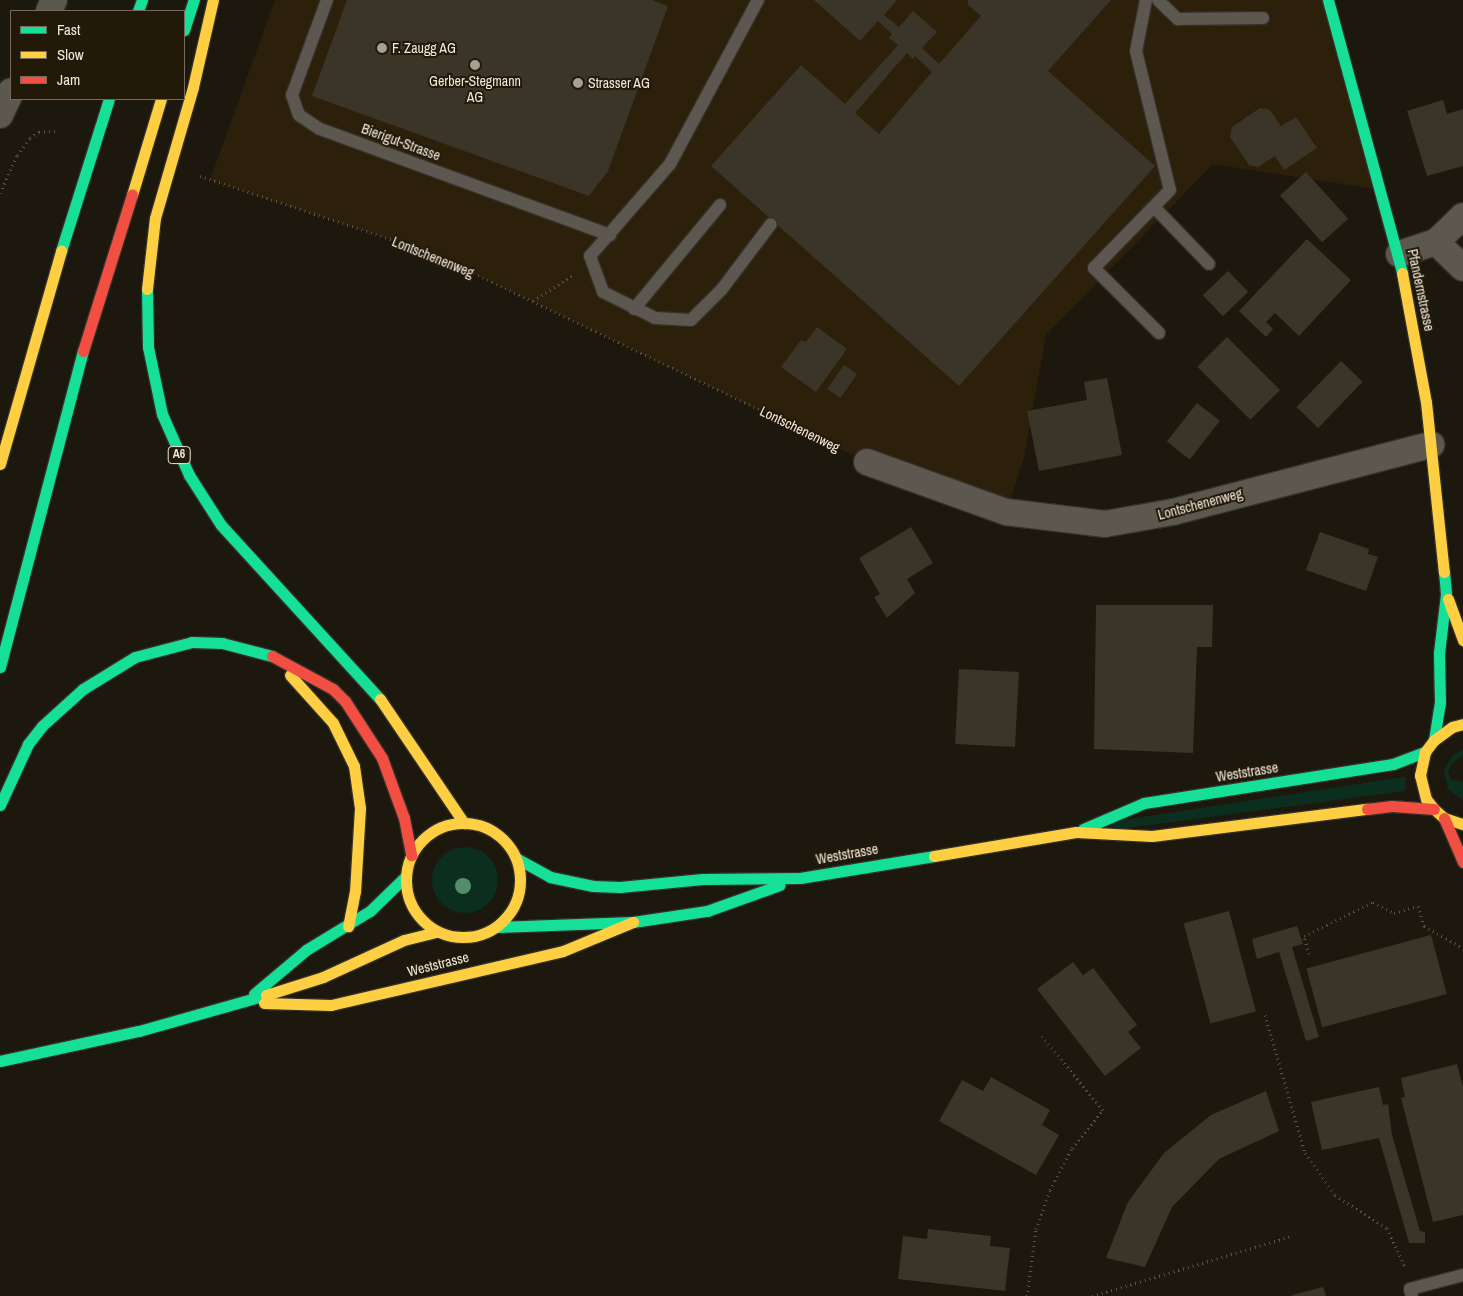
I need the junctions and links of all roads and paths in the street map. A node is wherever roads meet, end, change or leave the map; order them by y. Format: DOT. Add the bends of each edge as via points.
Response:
graph roads {
  1 [pos="194,0"];
  2 [pos="213,0"];
  3 [pos="327,0"];
  4 [pos="758,0"];
  5 [pos="1146,0"];
  6 [pos="1158,0"];
  7 [pos="1328,0"];
  8 [pos="1263,18"];
  9 [pos="185,27"];
  10 [pos="10,93"];
  11 [pos="109,100"];
  12 [pos="161,100"];
  13 [pos="0,114"];
  14 [pos="57,131"];
  15 [pos="194,174"];
  16 [pos="0,193"];
  17 [pos="720,205"];
  18 [pos="1154,207"];
  19 [pos="1463,216"];
  20 [pos="771,224"];
  21 [pos="610,235"];
  22 [pos="1436,242"];
  23 [pos="1399,254"];
  24 [pos="590,256"];
  25 [pos="1209,264"];
  26 [pos="1463,268"];
  27 [pos="533,301"];
  28 [pos="634,309"];
  29 [pos="1159,333"];
  30 [pos="1431,445"];
  31 [pos="867,462"];
  32 [pos="0,464"];
  33 [pos="1446,594"];
  34 [pos="1463,640"];
  35 [pos="274,657"];
  36 [pos="0,667"];
  37 [pos="1463,724"];
  38 [pos="1434,740"];
  39 [pos="1425,752"];
  40 [pos="0,806"];
  41 [pos="1434,809"];
  42 [pos="1444,818"];
  43 [pos="464,823"];
  44 [pos="1463,824"];
  45 [pos="1076,832"];
  46 [pos="411,855"];
  47 [pos="516,858"];
  48 [pos="1463,862"];
  49 [pos="406,876"];
  50 [pos="800,878"];
  51 [pos="633,922"];
  52 [pos="348,926"];
  53 [pos="497,927"];
  54 [pos="437,932"];
  55 [pos="1463,948"];
  56 [pos="1309,954"];
  57 [pos="244,1002"];
  58 [pos="1265,1015"];
  59 [pos="1041,1035"];
  60 [pos="0,1061"];
  61 [pos="1290,1237"];
  62 [pos="1463,1275"];
  63 [pos="1411,1293"];
  64 [pos="1027,1296"];
  65 [pos="1092,1296"];
  1 -- 9 [label="main road"];
  2 -- 43 [label="main road, A6" via="155,218 149,261 145,307 148,347 162,414 189,475 221,525 384,703"];
  3 -- 21 [label="lane, Bierigut-Strasse" via="292,95 299,115 320,129"];
  4 -- 21 [label="lane" via="670,164"];
  5 -- 18 [label="lane" via="1136,51 1170,190"];
  6 -- 8 [label="lane" via="1178,19"];
  7 -- 23 [label="main road, Pfandernstrasse"];
  10 -- 13 [label="street"];
  11 -- 32 [label="main road"];
  12 -- 36 [label="main road" via="75,379"];
  14 -- 16 [label="path" via="38,132 30,138 17,155"];
  15 -- 27 [label="path, Lontschenenweg" via="402,244"];
  17 -- 28 [label="lane"];
  18 -- 25 [label="lane"];
  18 -- 29 [label="lane" via="1094,268"];
  19 -- 22 [label="street"];
  20 -- 28 [label="lane" via="722,289 691,320 655,318"];
  21 -- 24 [label="lane"];
  22 -- 23 [label="street"];
  22 -- 26 [label="street"];
  23 -- 30 [label="main road, Pfandernstrasse"];
  24 -- 27 [label="path" via="575,273"];
  24 -- 28 [label="lane" via="603,292"];
  27 -- 31 [label="path, Lontschenenweg"];
  30 -- 31 [label="street, Lontschenenweg" via="1172,512 1105,524 1006,512"];
  30 -- 33 [label="main road, Pfandernstrasse"];
  33 -- 34 [label="main road, Pfandernstrasse"];
  33 -- 38 [label="main road, Pfandernstrasse" via="1439,653 1440,702"];
  35 -- 40 [label="main road" via="222,643 192,642 164,647 110,670 42,726 18,763"];
  35 -- 46 [label="main road" via="332,689 356,715 382,758 395,791"];
  35 -- 52 [label="main road" via="333,723 354,766 360,808 355,891"];
  37 -- 38 [label="main road"];
  38 -- 39 [label="main road"];
  39 -- 41 [label="main road" via="1421,764 1422,788"];
  39 -- 45 [label="main road, Weststrasse" via="1393,764 1144,803"];
  41 -- 42 [label="main road"];
  41 -- 45 [label="main road, Weststrasse" via="1392,806 1152,836"];
  42 -- 44 [label="main road"];
  42 -- 48 [label="main road"];
  43 -- 46 [label="main road, Weststrasse" via="453,823 431,832"];
  43 -- 47 [label="main road, Weststrasse" via="481,825 496,833"];
  45 -- 50 [label="main road, Weststrasse"];
  46 -- 49 [label="main road, Weststrasse"];
  47 -- 50 [label="main road, Weststrasse" via="550,877 593,886 620,887 703,878"];
  47 -- 53 [label="main road" via="520,879 516,900"];
  49 -- 52 [label="main road, Weststrasse" via="382,901"];
  49 -- 54 [label="main road, Weststrasse" via="412,907 420,920"];
  50 -- 51 [label="main road, Weststrasse" via="707,911"];
  51 -- 53 [label="main road, Weststrasse"];
  51 -- 57 [label="main road, Weststrasse" via="563,951 330,1005"];
  52 -- 57 [label="main road, Weststrasse" via="306,950"];
  53 -- 54 [label="main road, Weststrasse" via="467,937"];
  54 -- 57 [label="main road, Weststrasse" via="404,940 323,978"];
  55 -- 56 [label="path" via="1424,926 1418,906 1394,912 1373,902 1304,936"];
  57 -- 60 [label="main road, Weststrasse" via="139,1031"];
  58 -- 63 [label="path" via="1305,1153 1335,1194 1387,1228 1401,1254"];
  59 -- 64 [label="path" via="1104,1110 1072,1148 1050,1190 1036,1229"];
  61 -- 65 [label="path"];
  62 -- 63 [label="lane"];
}
